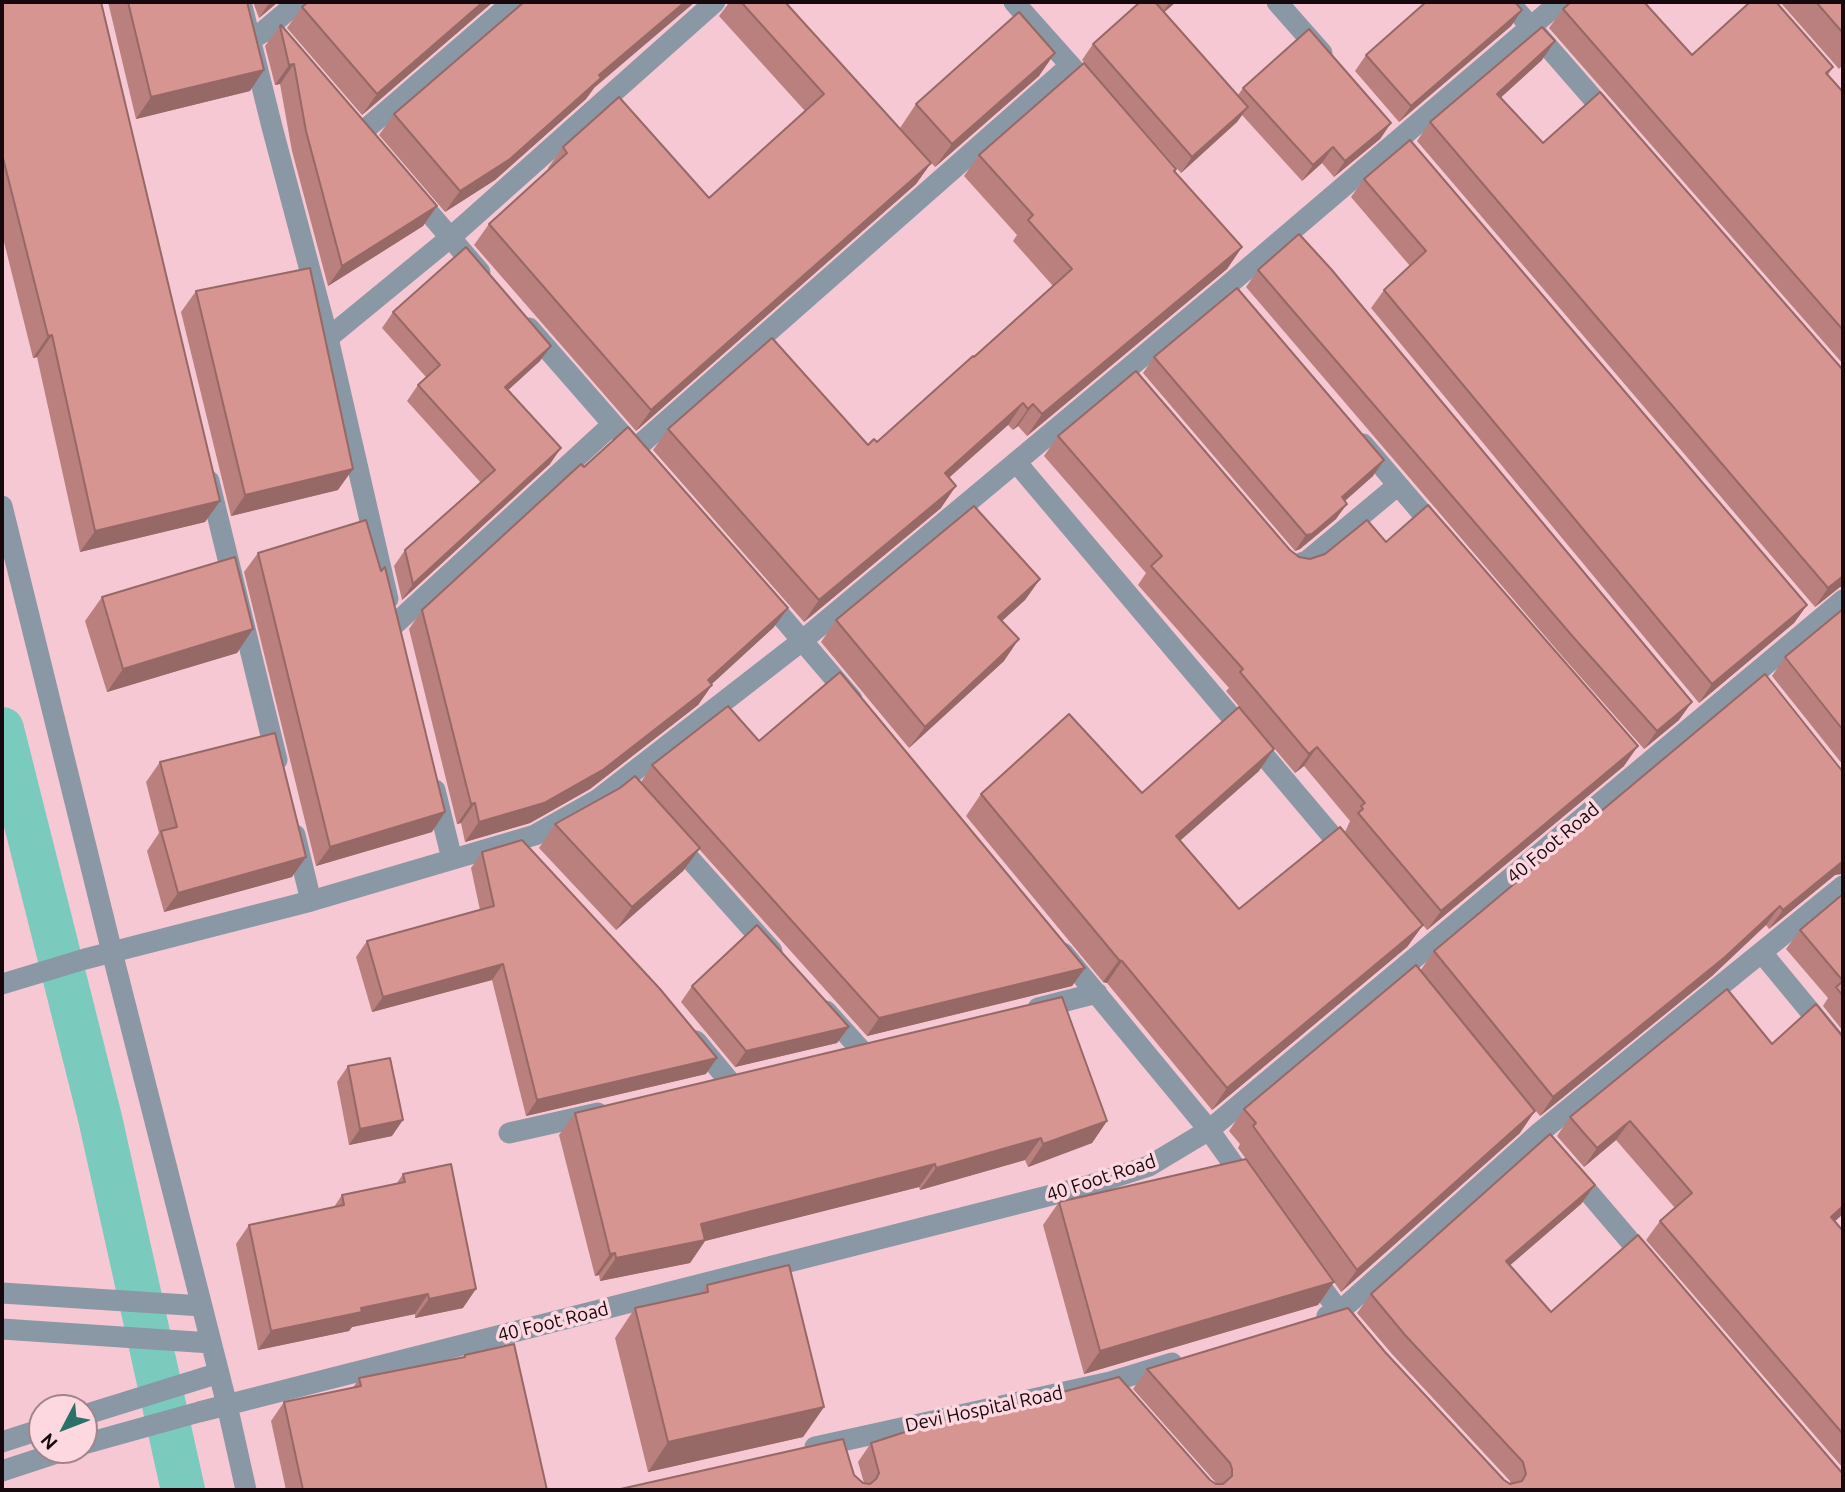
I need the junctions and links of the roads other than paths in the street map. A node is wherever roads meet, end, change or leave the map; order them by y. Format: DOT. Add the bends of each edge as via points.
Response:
graph roads {
  1 [pos="241,2"];
  2 [pos="299,2"];
  3 [pos="513,2"];
  4 [pos="715,2"];
  5 [pos="1014,2"];
  6 [pos="1277,2"];
  7 [pos="1509,2"];
  8 [pos="1560,2"];
  9 [pos="269,27"];
  10 [pos="1530,27"];
  11 [pos="253,41"];
  12 [pos="302,66"];
  13 [pos="1070,66"];
  14 [pos="1338,71"];
  15 [pos="1097,96"];
  16 [pos="344,114"];
  17 [pos="1381,121"];
  18 [pos="1621,131"];
  19 [pos="1403,146"];
  20 [pos="916,166"];
  21 [pos="397,175"];
  22 [pos="935,186"];
  23 [pos="451,237"];
  24 [pos="1227,286"];
  25 [pos="495,288"];
  26 [pos="1245,306"];
  27 [pos="512,309"];
  28 [pos="328,338"];
  29 [pos="1124,371"];
  30 [pos="1142,392"];
  31 [pos="613,424"];
  32 [pos="1353,432"];
  33 [pos="635,449"];
  34 [pos="203,456"];
  35 [pos="1016,462"];
  36 [pos="653,470"];
  37 [pos="1398,485"];
  38 [pos="2,506"];
  39 [pos="1277,551"];
  40 [pos="1457,554"];
  41 [pos="750,580"];
  42 [pos="1843,600"];
  43 [pos="803,640"];
  44 [pos="1754,675"];
  45 [pos="1770,695"];
  46 [pos="865,715"];
  47 [pos="430,768"];
  48 [pos="282,779"];
  49 [pos="292,819"];
  50 [pos="657,823"];
  51 [pos="515,841"];
  52 [pos="452,859"];
  53 [pos="532,859"];
  54 [pos="1364,874"];
  55 [pos="1843,886"];
  56 [pos="311,901"];
  57 [pos="1052,940"];
  58 [pos="112,952"];
  59 [pos="1762,953"];
  60 [pos="788,968"];
  61 [pos="1402,969"];
  62 [pos="2,984"];
  63 [pos="1419,989"];
  64 [pos="1097,993"];
  65 [pos="816,999"];
  66 [pos="1018,1013"];
  67 [pos="685,1028"];
  68 [pos="1843,1051"];
  69 [pos="836,1058"];
  70 [pos="704,1088"];
  71 [pos="613,1109"];
  72 [pos="1521,1113"];
  73 [pos="1209,1130"];
  74 [pos="509,1133"];
  75 [pos="1547,1144"];
  76 [pos="1258,1198"];
  77 [pos="1298,1255"];
  78 [pos="1664,1280"];
  79 [pos="2,1293"];
  80 [pos="202,1306"];
  81 [pos="1339,1312"];
  82 [pos="1313,1320"];
  83 [pos="2,1328"];
  84 [pos="211,1343"];
  85 [pos="1364,1343"];
  86 [pos="1186,1358"];
  87 [pos="219,1373"];
  88 [pos="1110,1382"];
  89 [pos="1128,1401"];
  90 [pos="227,1405"];
  91 [pos="98,1411"];
  92 [pos="28,1433"];
  93 [pos="98,1440"];
  94 [pos="2,1441"];
  95 [pos="838,1442"];
  96 [pos="798,1451"];
  97 [pos="28,1462"];
  98 [pos="845,1466"];
  99 [pos="2,1471"];
  100 [pos="246,1490"];
  1 -- 11 [label="street"];
  2 -- 9 [label="street"];
  3 -- 16 [label="street" via="365,139"];
  4 -- 23 [label="street"];
  5 -- 13 [label="street"];
  6 -- 14 [label="street"];
  7 -- 10 [label="street"];
  8 -- 10 [label="street"];
  9 -- 11 [label="street"];
  9 -- 12 [label="street"];
  10 -- 18 [label="street"];
  10 -- 19 [label="street"];
  11 -- 28 [label="street"];
  13 -- 15 [label="street"];
  13 -- 22 [label="street"];
  17 -- 19 [label="street"];
  19 -- 24 [label="street" via="1294,237 1242,263"];
  20 -- 22 [label="street"];
  21 -- 23 [label="street"];
  22 -- 33 [label="street"];
  23 -- 25 [label="street"];
  23 -- 28 [label="street"];
  24 -- 26 [label="street"];
  24 -- 29 [label="street"];
  27 -- 31 [label="street"];
  28 -- 31 [label="street" via="396,632"];
  29 -- 30 [label="street"];
  29 -- 35 [label="street"];
  31 -- 33 [label="street"];
  32 -- 37 [label="street"];
  33 -- 36 [label="street"];
  34 -- 48 [label="street"];
  35 -- 43 [label="street"];
  35 -- 54 [label="street"];
  37 -- 39 [label="street" via="1299,566"];
  37 -- 40 [label="street"];
  38 -- 58 [label="street"];
  41 -- 43 [label="street"];
  42 -- 44 [label="street, 40 Foot Road" via="1808,620"];
  43 -- 46 [label="street"];
  43 -- 51 [label="street" via="625,787"];
  44 -- 45 [label="street"];
  44 -- 61 [label="street, 40 Foot Road" via="1693,716 1422,943"];
  47 -- 52 [label="street"];
  49 -- 56 [label="street"];
  50 -- 60 [label="street"];
  51 -- 52 [label="street"];
  51 -- 53 [label="street"];
  52 -- 56 [label="street"];
  55 -- 59 [label="street"];
  56 -- 58 [label="street"];
  57 -- 64 [label="street"];
  58 -- 62 [label="street"];
  58 -- 80 [label="street"];
  59 -- 68 [label="street"];
  59 -- 75 [label="street"];
  61 -- 63 [label="street"];
  61 -- 73 [label="street, 40 Foot Road"];
  64 -- 66 [label="street"];
  64 -- 73 [label="street"];
  65 -- 69 [label="street" via="869,1050"];
  67 -- 70 [label="street" via="737,1080"];
  71 -- 74 [label="street"];
  72 -- 75 [label="street"];
  73 -- 76 [label="street"];
  73 -- 90 [label="street, 40 Foot Road" via="1149,1166 1087,1186"];
  75 -- 78 [label="street"];
  75 -- 81 [label="street"];
  77 -- 81 [label="street"];
  79 -- 80 [label="street"];
  80 -- 84 [label="street"];
  81 -- 82 [label="street"];
  81 -- 85 [label="street"];
  83 -- 84 [label="street"];
  84 -- 87 [label="street"];
  86 -- 88 [label="street, Devi Hospital Road"];
  87 -- 90 [label="street"];
  87 -- 91 [label="street"];
  88 -- 89 [label="street"];
  88 -- 95 [label="street, Devi Hospital Road"];
  90 -- 93 [label="street, 40 Foot Road"];
  90 -- 100 [label="street"];
  92 -- 94 [label="street"];
  95 -- 96 [label="street, Devi Hospital Road"];
  95 -- 98 [label="street"];
  97 -- 99 [label="street"];
}
